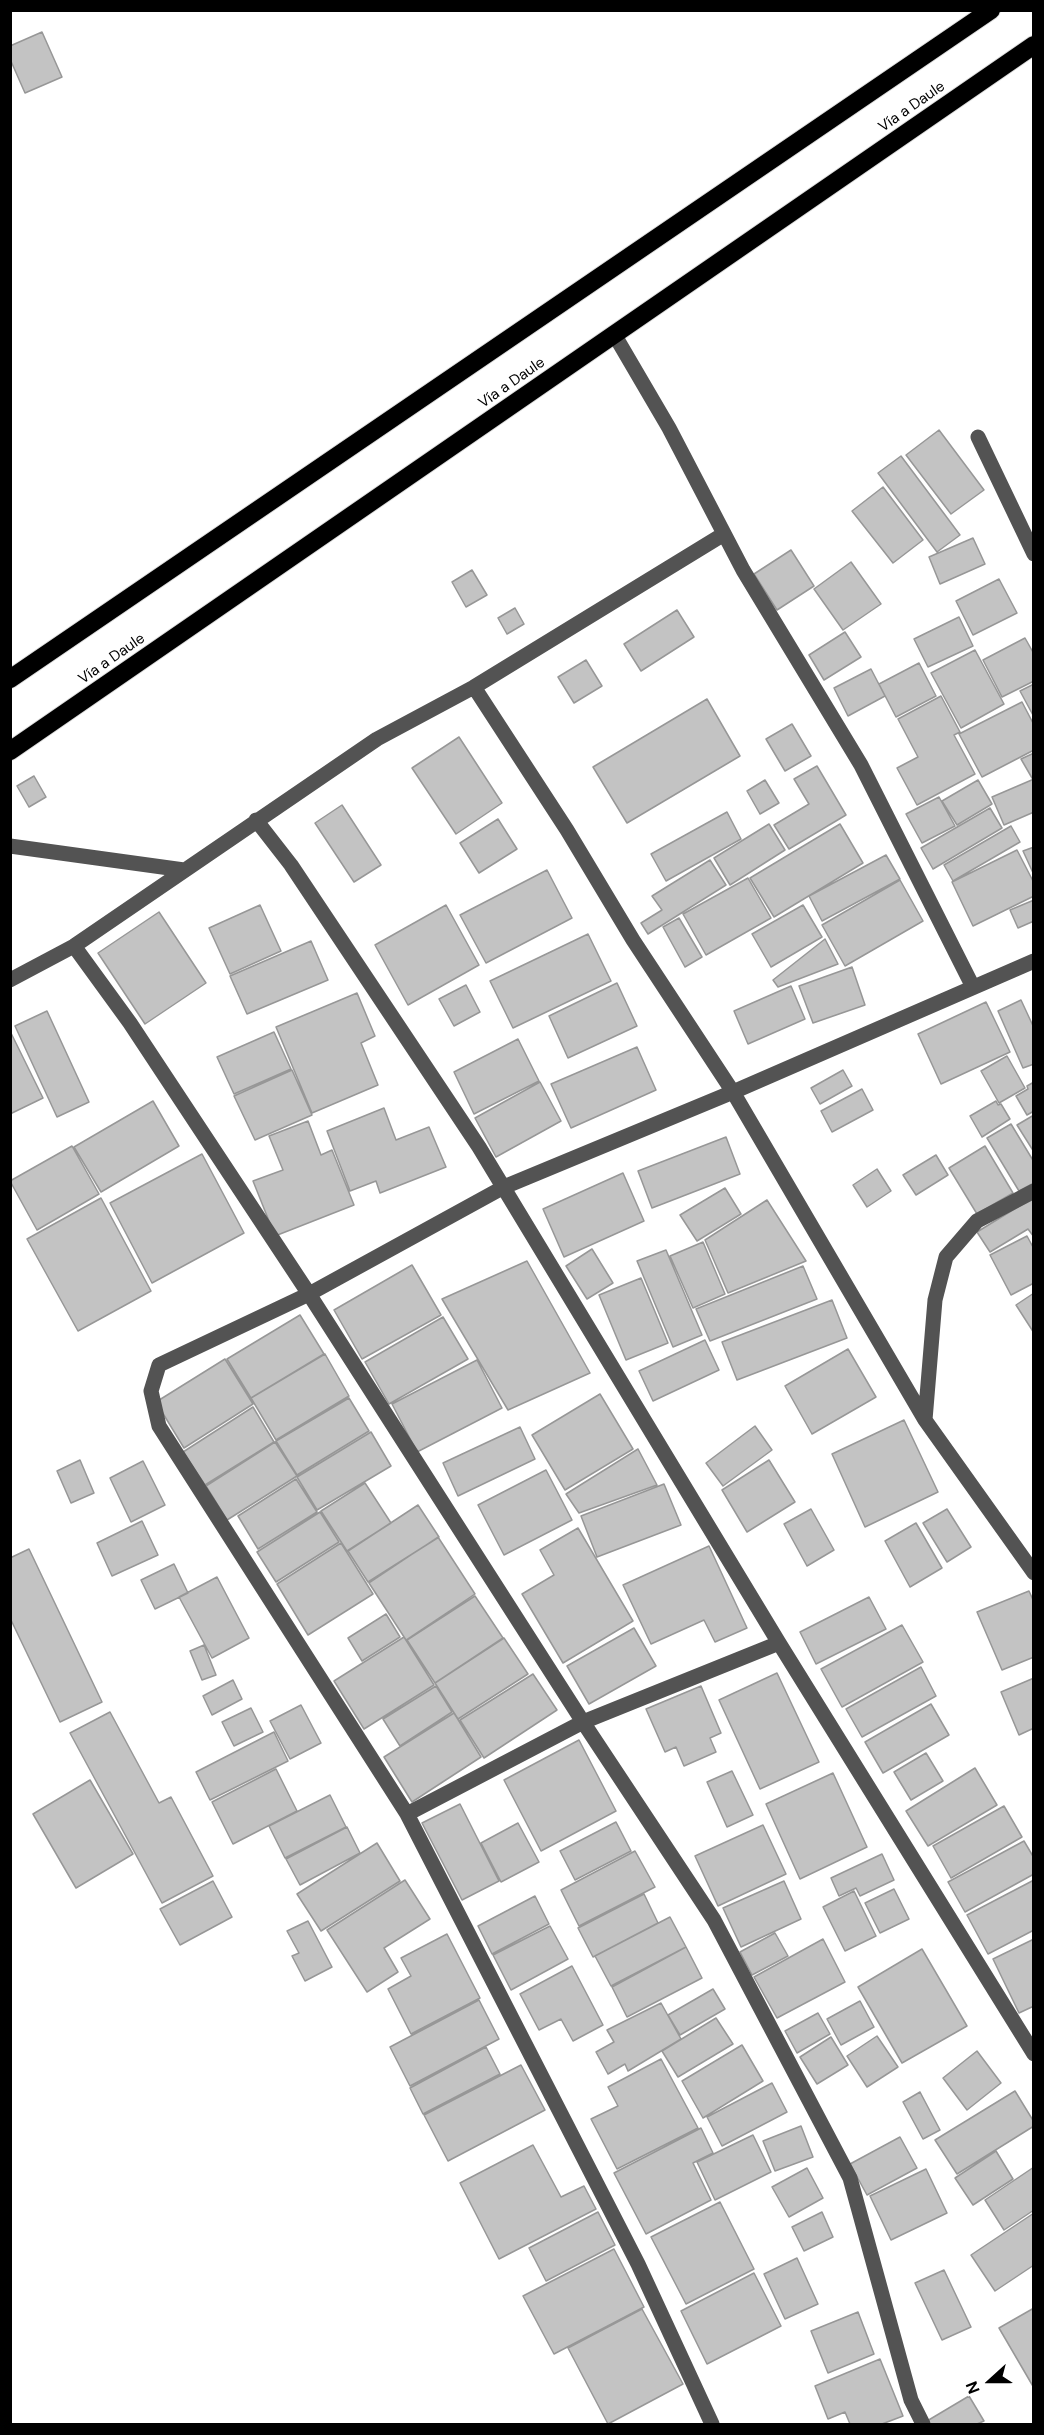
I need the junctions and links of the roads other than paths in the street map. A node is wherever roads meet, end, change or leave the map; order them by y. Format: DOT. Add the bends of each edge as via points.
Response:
graph roads {
  1 [pos="991,10"];
  2 [pos="1034,45"];
  3 [pos="614,334"];
  4 [pos="978,437"];
  5 [pos="724,534"];
  6 [pos="1034,554"];
  7 [pos="10,679"];
  8 [pos="474,687"];
  9 [pos="10,751"];
  10 [pos="256,820"];
  11 [pos="10,846"];
  12 [pos="184,870"];
  13 [pos="74,946"];
  14 [pos="1034,961"];
  15 [pos="10,980"];
  16 [pos="973,987"];
  17 [pos="733,1092"];
  18 [pos="504,1187"];
  19 [pos="1034,1191"];
  20 [pos="309,1294"];
  21 [pos="925,1420"];
  22 [pos="1034,1573"];
  23 [pos="778,1643"];
  24 [pos="583,1722"];
  25 [pos="407,1815"];
  26 [pos="1034,2054"];
  27 [pos="712,2424"];
  28 [pos="923,2424"];
  1 -- 7 [label="highway"];
  2 -- 3 [label="highway, Vía a Daule"];
  3 -- 5 [label="street"];
  3 -- 9 [label="highway, Vía a Daule"];
  4 -- 6 [label="street"];
  5 -- 8 [label="street"];
  5 -- 16 [label="street" via="861,765"];
  8 -- 10 [label="street" via="377,739"];
  8 -- 17 [label="street"];
  10 -- 12 [label="street"];
  10 -- 18 [label="street" via="291,865"];
  11 -- 12 [label="street"];
  12 -- 13 [label="street"];
  13 -- 15 [label="street"];
  13 -- 20 [label="street" via="130,1023"];
  14 -- 16 [label="street"];
  16 -- 17 [label="street"];
  17 -- 18 [label="street"];
  17 -- 21 [label="street"];
  18 -- 20 [label="street"];
  18 -- 23 [label="street"];
  19 -- 21 [label="street" via="977,1221 946,1257 935,1300"];
  20 -- 24 [label="street"];
  20 -- 25 [label="street" via="159,1365 151,1391 159,1426"];
  21 -- 22 [label="street"];
  23 -- 24 [label="street"];
  23 -- 26 [label="street"];
  24 -- 25 [label="street"];
  24 -- 28 [label="street" via="714,1920 850,2178 911,2400"];
  25 -- 27 [label="street" via="638,2264"];
}
